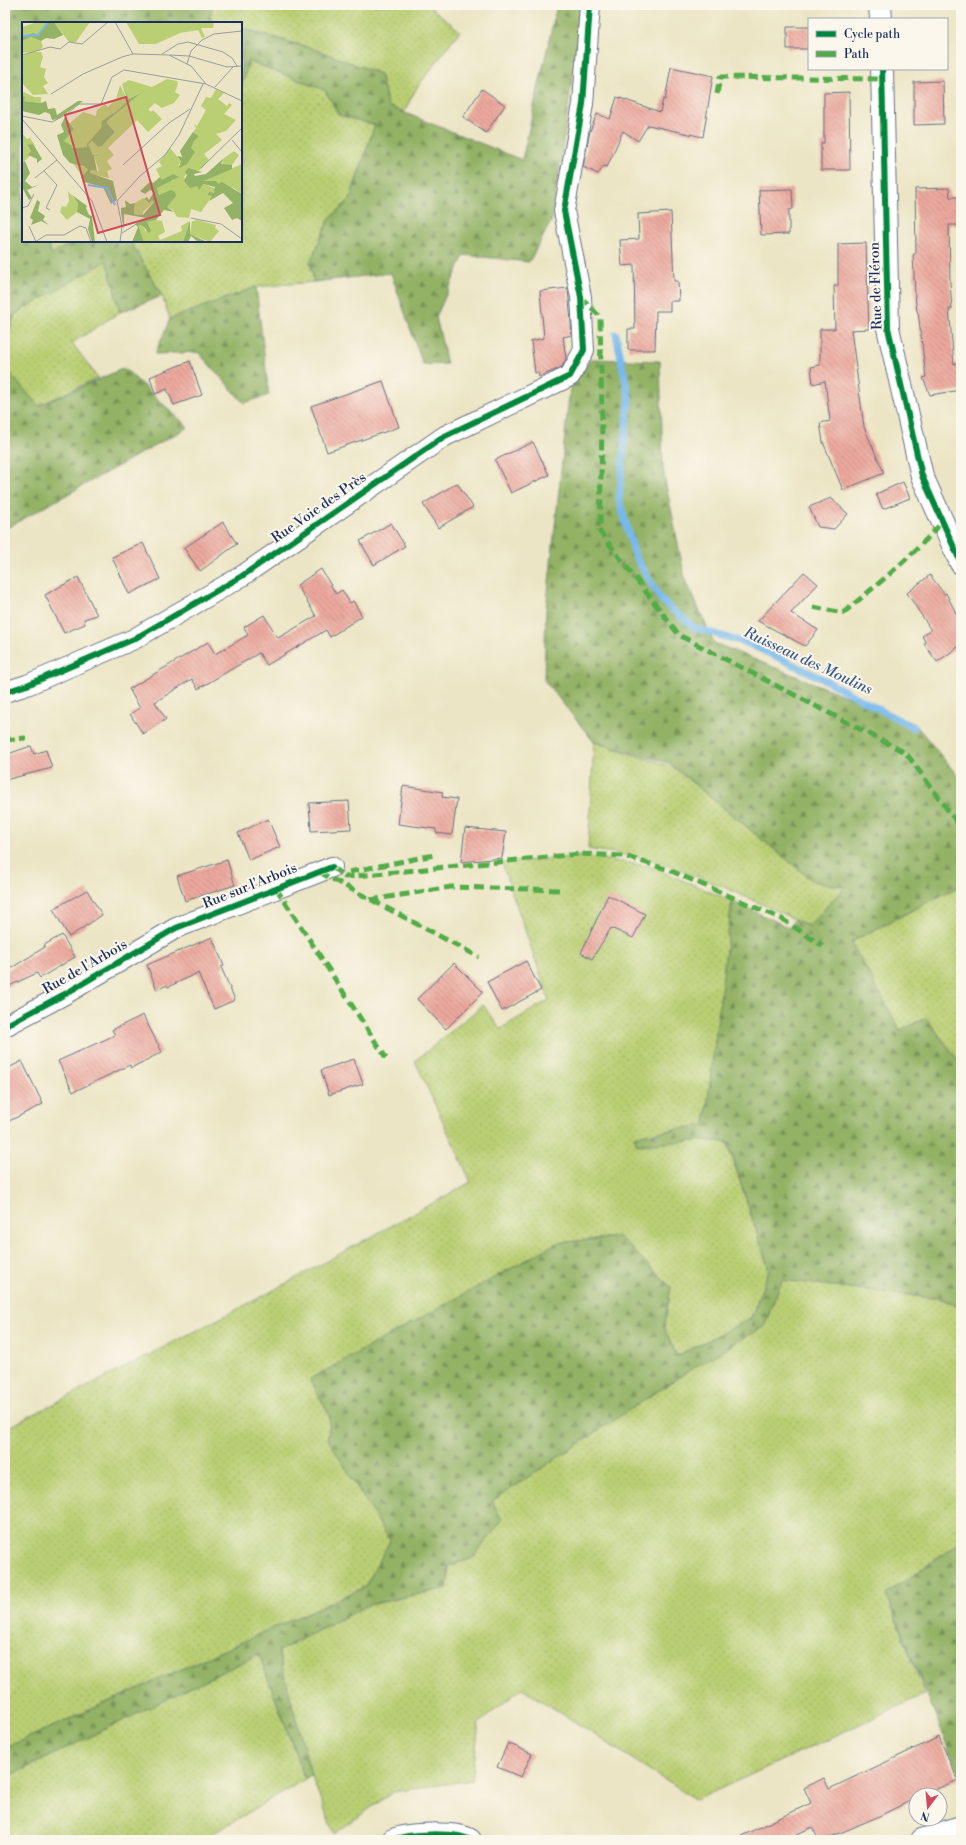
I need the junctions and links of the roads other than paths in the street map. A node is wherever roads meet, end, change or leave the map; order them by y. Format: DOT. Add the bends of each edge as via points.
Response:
graph roads {
  1 [pos="590,5"];
  2 [pos="880,5"];
  3 [pos="881,18"];
  4 [pos="882,70"];
  5 [pos="961,563"];
  6 [pos="5,692"];
  7 [pos="332,867"];
  8 [pos="176,928"];
  9 [pos="5,1026"];
  10 [pos="961,1827"];
  11 [pos="467,1838"];
  12 [pos="393,1840"];
  13 [pos="922,1840"];
  1 -- 6 [label="street, Rue Voie des Près" via="583,104 564,211 581,298 584,350 570,376 445,436 242,576 134,639"];
  2 -- 3 [label="street"];
  4 -- 5 [label="street, Rue de Fléron" via="888,328 922,476"];
  7 -- 8 [label="street, Rue sur l'Arbois"];
  8 -- 9 [label="street, Rue de l'Arbois" via="65,994"];
  10 -- 13 [label="street"];
  11 -- 12 [label="street" via="432,1834"];
}
